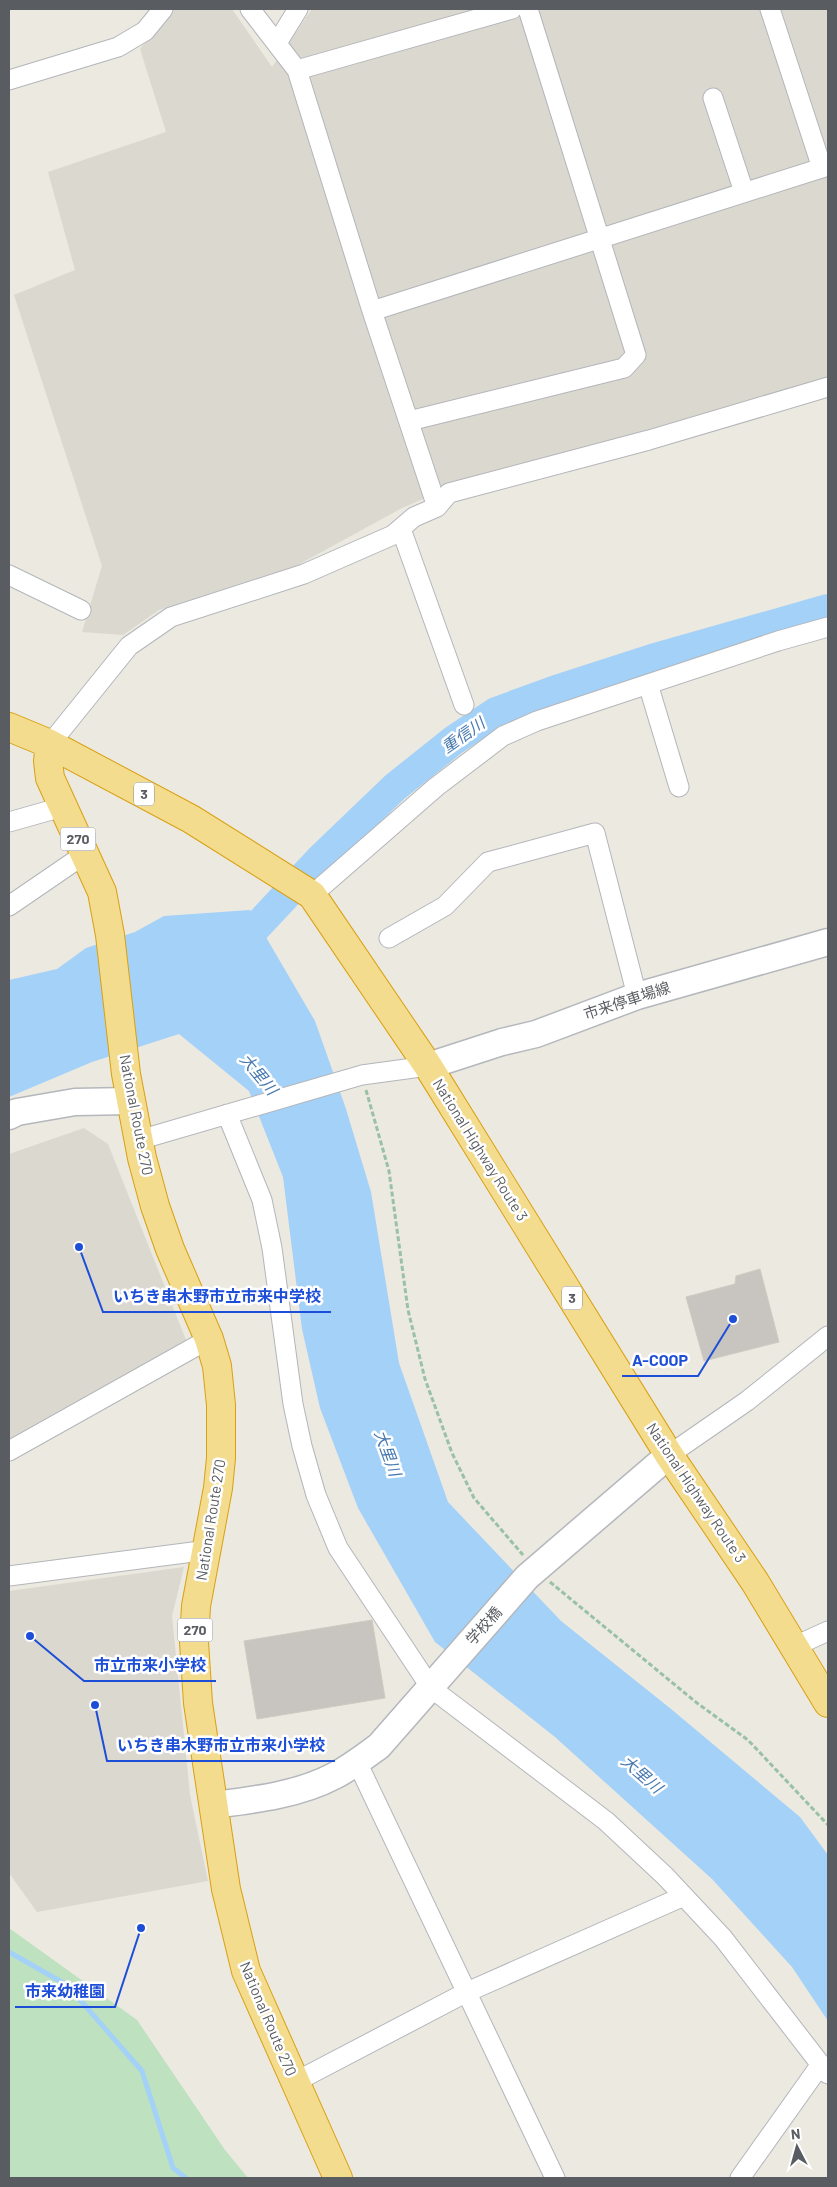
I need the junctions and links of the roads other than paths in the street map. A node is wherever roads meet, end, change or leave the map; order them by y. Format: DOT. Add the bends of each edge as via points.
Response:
graph roads {
  1 [pos="162,9"];
  2 [pos="250,9"];
  3 [pos="298,9"];
  4 [pos="512,9"];
  5 [pos="528,9"];
  6 [pos="770,9"];
  7 [pos="277,42"];
  8 [pos="297,70"];
  9 [pos="9,80"];
  10 [pos="713,98"];
  11 [pos="825,167"];
  12 [pos="744,192"];
  13 [pos="598,238"];
  14 [pos="372,311"];
  15 [pos="828,386"];
  16 [pos="408,421"];
  17 [pos="437,507"];
  18 [pos="401,528"];
  19 [pos="9,575"];
  20 [pos="81,610"];
  21 [pos="828,627"];
  22 [pos="648,684"];
  23 [pos="464,705"];
  24 [pos="9,727"];
  25 [pos="50,744"];
  26 [pos="679,787"];
  27 [pos="62,807"];
  28 [pos="9,822"];
  29 [pos="85,854"];
  30 [pos="312,895"];
  31 [pos="9,906"];
  32 [pos="389,938"];
  33 [pos="828,942"];
  34 [pos="637,996"];
  35 [pos="428,1066"];
  36 [pos="131,1101"];
  37 [pos="231,1113"];
  38 [pos="9,1116"];
  39 [pos="138,1140"];
  40 [pos="828,1336"];
  41 [pos="209,1339"];
  42 [pos="9,1451"];
  43 [pos="669,1456"];
  44 [pos="208,1550"];
  45 [pos="9,1576"];
  46 [pos="828,1631"];
  47 [pos="793,1647"];
  48 [pos="436,1681"];
  49 [pos="828,1703"];
  50 [pos="358,1762"];
  51 [pos="214,1805"];
  52 [pos="684,1896"];
  53 [pos="465,1993"];
  54 [pos="825,2069"];
  55 [pos="295,2082"];
  56 [pos="338,2178"];
  57 [pos="555,2178"];
  58 [pos="740,2178"];
  1 -- 9 [label="street" via="145,31 118,47"];
  2 -- 7 [label="street"];
  3 -- 7 [label="street"];
  4 -- 8 [label="street"];
  5 -- 13 [label="street"];
  6 -- 11 [label="street"];
  7 -- 8 [label="street"];
  8 -- 14 [label="street"];
  10 -- 12 [label="street"];
  11 -- 12 [label="street"];
  12 -- 13 [label="street"];
  13 -- 14 [label="street"];
  13 -- 16 [label="street" via="636,355 624,368"];
  14 -- 16 [label="street"];
  15 -- 17 [label="street" via="649,440 449,493"];
  16 -- 17 [label="street"];
  17 -- 18 [label="street" via="414,517"];
  18 -- 23 [label="street"];
  18 -- 25 [label="street" via="393,535 304,574 171,617 129,646"];
  19 -- 20 [label="street"];
  21 -- 22 [label="street"];
  22 -- 26 [label="street"];
  22 -- 30 [label="street" via="537,721 503,736 436,787"];
  24 -- 25 [label="highway, National Highway Route 3 / 3"];
  25 -- 27 [label="highway, National Route 270 / 270" via="48,770"];
  25 -- 30 [label="highway, National Highway Route 3 / 3" via="191,820"];
  27 -- 28 [label="street"];
  27 -- 29 [label="highway, National Route 270 / 270"];
  29 -- 31 [label="street"];
  29 -- 36 [label="highway, National Route 270 / 270" via="102,892"];
  30 -- 35 [label="highway, National Highway Route 3 / 3"];
  32 -- 34 [label="street" via="445,906 488,862 595,833"];
  33 -- 34 [label="street, 市来停車場線"];
  34 -- 35 [label="street, 市来停車場線" via="536,1034"];
  35 -- 37 [label="street" via="357,1077"];
  35 -- 43 [label="highway, National Highway Route 3 / 3"];
  36 -- 38 [label="street" via="75,1102"];
  36 -- 39 [label="highway, National Route 270 / 270"];
  37 -- 39 [label="street"];
  37 -- 48 [label="street" via="262,1200 272,1248 293,1404 316,1495 338,1548"];
  39 -- 41 [label="highway, National Route 270 / 270" via="158,1214"];
  40 -- 43 [label="street" via="747,1401"];
  41 -- 42 [label="street"];
  41 -- 44 [label="highway, National Route 270 / 270" via="220,1388 221,1458"];
  43 -- 47 [label="highway, National Highway Route 3 / 3" via="755,1582"];
  43 -- 48 [label="street, 学校橋" via="532,1574"];
  44 -- 45 [label="street"];
  44 -- 51 [label="highway, National Route 270 / 270" via="196,1606 194,1642 198,1703"];
  46 -- 47 [label="street"];
  47 -- 49 [label="highway, National Highway Route 3 / 3"];
  48 -- 50 [label="street, 学校橋" via="379,1746"];
  48 -- 52 [label="street" via="606,1821"];
  50 -- 51 [label="street, 学校橋" via="311,1786"];
  50 -- 53 [label="street"];
  51 -- 55 [label="highway, National Route 270 / 270" via="226,1889 246,1971"];
  52 -- 53 [label="street"];
  52 -- 54 [label="street" via="722,1938"];
  53 -- 55 [label="street"];
  53 -- 57 [label="street"];
  54 -- 58 [label="street"];
  55 -- 56 [label="highway, National Route 270 / 270"];
}
